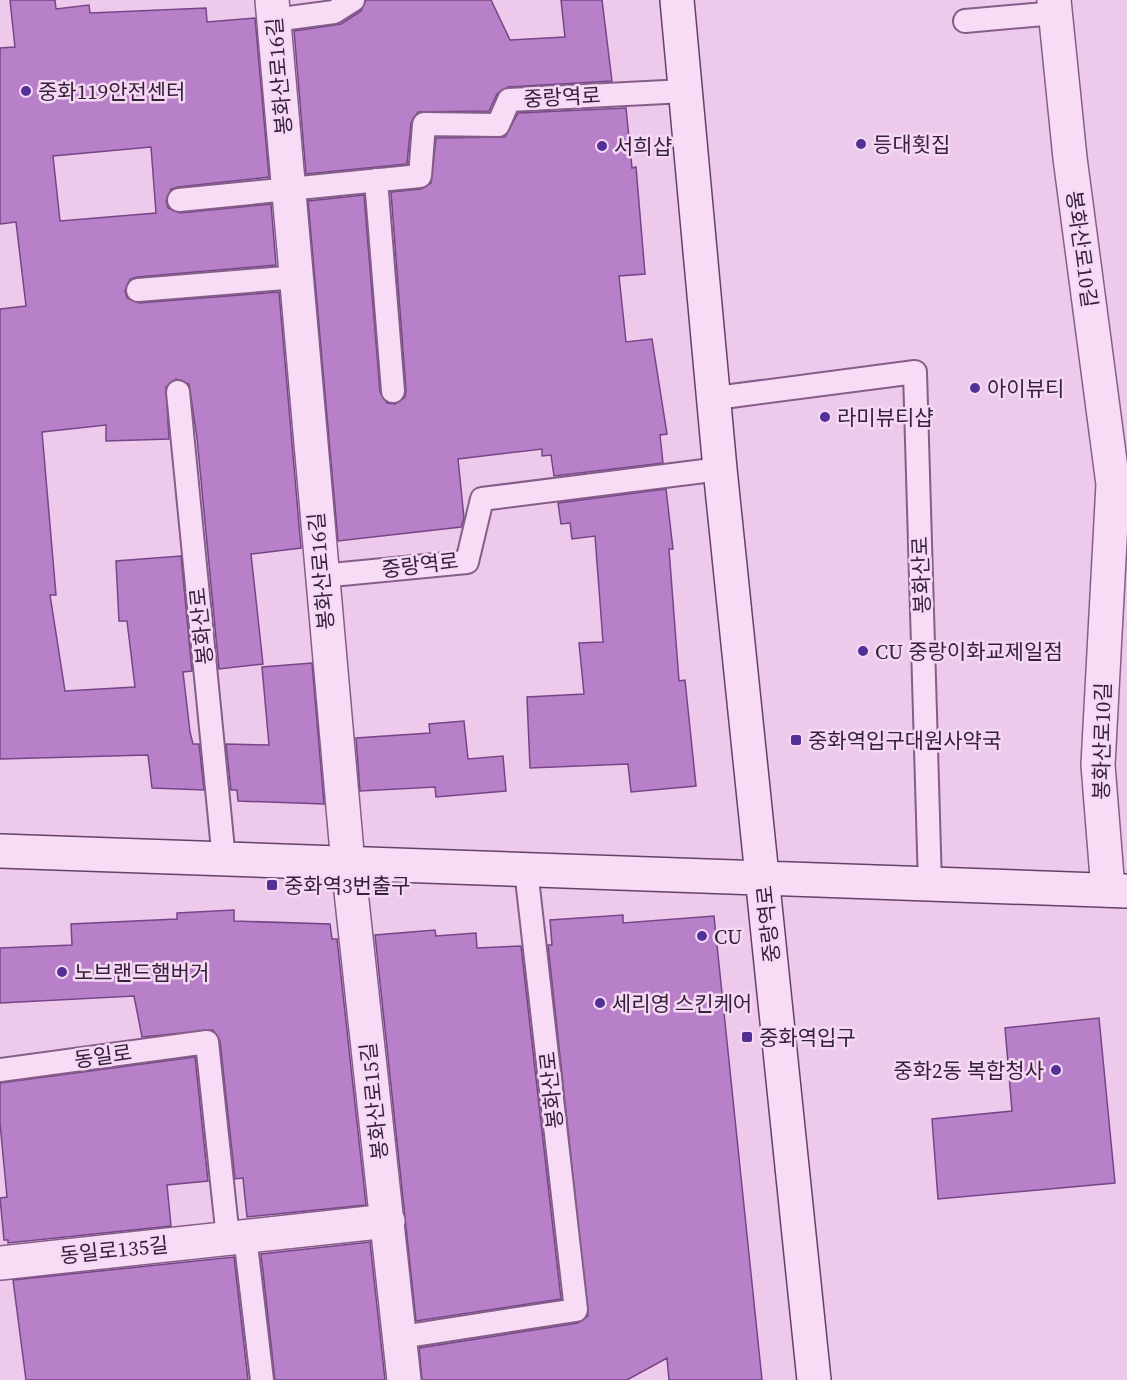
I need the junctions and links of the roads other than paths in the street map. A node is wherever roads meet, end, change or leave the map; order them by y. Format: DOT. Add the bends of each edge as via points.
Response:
graph roads {
  1 [pos="353,0"];
  2 [pos="676,0"];
  3 [pos="1055,6"];
  4 [pos="273,10"];
  5 [pos="965,21"];
  6 [pos="685,91"];
  7 [pos="376,180"];
  8 [pos="289,187"];
  9 [pos="179,200"];
  10 [pos="297,277"];
  11 [pos="138,290"];
  12 [pos="393,391"];
  13 [pos="178,392"];
  14 [pos="716,398"];
  15 [pos="720,469"];
  16 [pos="1120,484"];
  17 [pos="321,576"];
  18 [pos="0,851"];
  19 [pos="224,860"];
  20 [pos="348,864"];
  21 [pos="526,870"];
  22 [pos="763,876"];
  23 [pos="930,885"];
  24 [pos="1118,890"];
  25 [pos="0,1070"];
  26 [pos="388,1221"];
  27 [pos="237,1237"];
  28 [pos="0,1263"];
  29 [pos="401,1338"];
  30 [pos="262,1380"];
  31 [pos="404,1380"];
  32 [pos="814,1380"];
  1 -- 4 [label="lane" via="334,12"];
  2 -- 6 [label="street, 중랑역로"];
  3 -- 5 [label="lane, 봉화산로10길"];
  3 -- 16 [label="street, 봉화산로10길" via="1070,158"];
  4 -- 8 [label="street, 봉화산로16길"];
  6 -- 7 [label="lane, 중랑역로" via="509,100 498,125 424,124 420,176"];
  6 -- 14 [label="street, 중랑역로"];
  7 -- 8 [label="lane, 중랑역로"];
  7 -- 12 [label="lane"];
  8 -- 9 [label="lane"];
  8 -- 10 [label="street, 봉화산로16길"];
  10 -- 11 [label="lane"];
  10 -- 17 [label="street, 봉화산로16길"];
  13 -- 19 [label="lane, 봉화산로"];
  14 -- 15 [label="street, 중랑역로"];
  14 -- 23 [label="lane, 봉화산로" via="915,372"];
  15 -- 17 [label="lane, 중랑역로" via="482,499 467,562"];
  15 -- 22 [label="street, 중랑역로"];
  16 -- 24 [label="street, 봉화산로10길" via="1098,765"];
  17 -- 20 [label="street, 봉화산로16길"];
  18 -- 19 [label="street"];
  19 -- 20 [label="street"];
  20 -- 21 [label="street"];
  20 -- 26 [label="street, 봉화산로15길"];
  21 -- 22 [label="street"];
  21 -- 29 [label="lane, 봉화산로" via="576,1310"];
  22 -- 23 [label="street"];
  22 -- 32 [label="street, 중랑역로"];
  23 -- 24 [label="street"];
  25 -- 27 [label="lane, 동일로" via="207,1042"];
  26 -- 27 [label="street, 동일로135길"];
  26 -- 29 [label="street, 봉화산로15길"];
  27 -- 28 [label="street, 동일로135길"];
  27 -- 30 [label="lane"];
  29 -- 31 [label="street, 봉화산로15길"];
}
